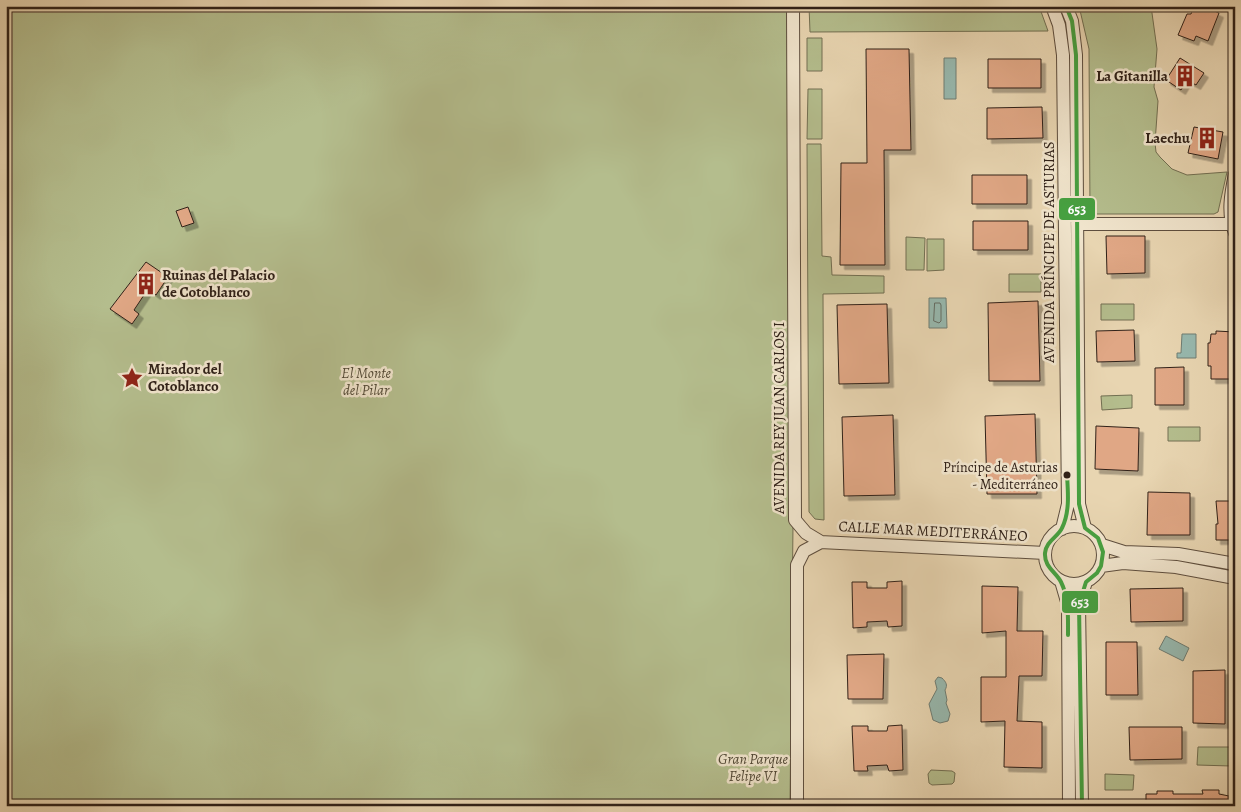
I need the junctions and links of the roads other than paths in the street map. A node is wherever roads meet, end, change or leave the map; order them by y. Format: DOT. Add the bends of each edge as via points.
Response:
graph roads {
  1 [pos="793,6"];
  2 [pos="1052,6"];
  3 [pos="1066,6"];
  4 [pos="1235,174"];
  5 [pos="1077,224"];
  6 [pos="1234,224"];
  7 [pos="1085,528"];
  8 [pos="1062,529"];
  9 [pos="821,542"];
  10 [pos="1102,545"];
  11 [pos="1046,553"];
  12 [pos="1235,564"];
  13 [pos="1101,566"];
  14 [pos="1235,578"];
  15 [pos="1061,581"];
  16 [pos="1086,582"];
  17 [pos="797,806"];
  18 [pos="1069,806"];
  19 [pos="1082,806"];
  1 -- 9 [label="street, AVENIDA REY JUAN CARLOS I" via="795,520 806,533"];
  2 -- 8 [label="street, AVENIDA PRÍNCIPE DE ASTURIAS" via="1059,25 1063,55 1068,504"];
  3 -- 5 [label="street, AVENIDA PRÍNCIPE DE ASTURIAS" via="1072,21 1076,55"];
  4 -- 6 [label="street" via="1230,196"];
  5 -- 6 [label="street"];
  5 -- 7 [label="street, AVENIDA PRÍNCIPE DE ASTURIAS" via="1080,504"];
  7 -- 8 [label="street"];
  7 -- 10 [label="street"];
  8 -- 11 [label="street" via="1051,539"];
  9 -- 11 [label="street, CALLE MAR MEDITERRÁNEO"];
  9 -- 17 [label="street" via="804,551 797,565"];
  10 -- 12 [label="street" via="1124,552 1178,554"];
  10 -- 13 [label="street"];
  11 -- 15 [label="street" via="1049,570"];
  13 -- 14 [label="street" via="1123,563 1176,567"];
  13 -- 16 [label="street"];
  15 -- 16 [label="street" via="1069,584"];
  15 -- 18 [label="street" via="1068,605"];
  16 -- 19 [label="street" via="1079,604"];
}
